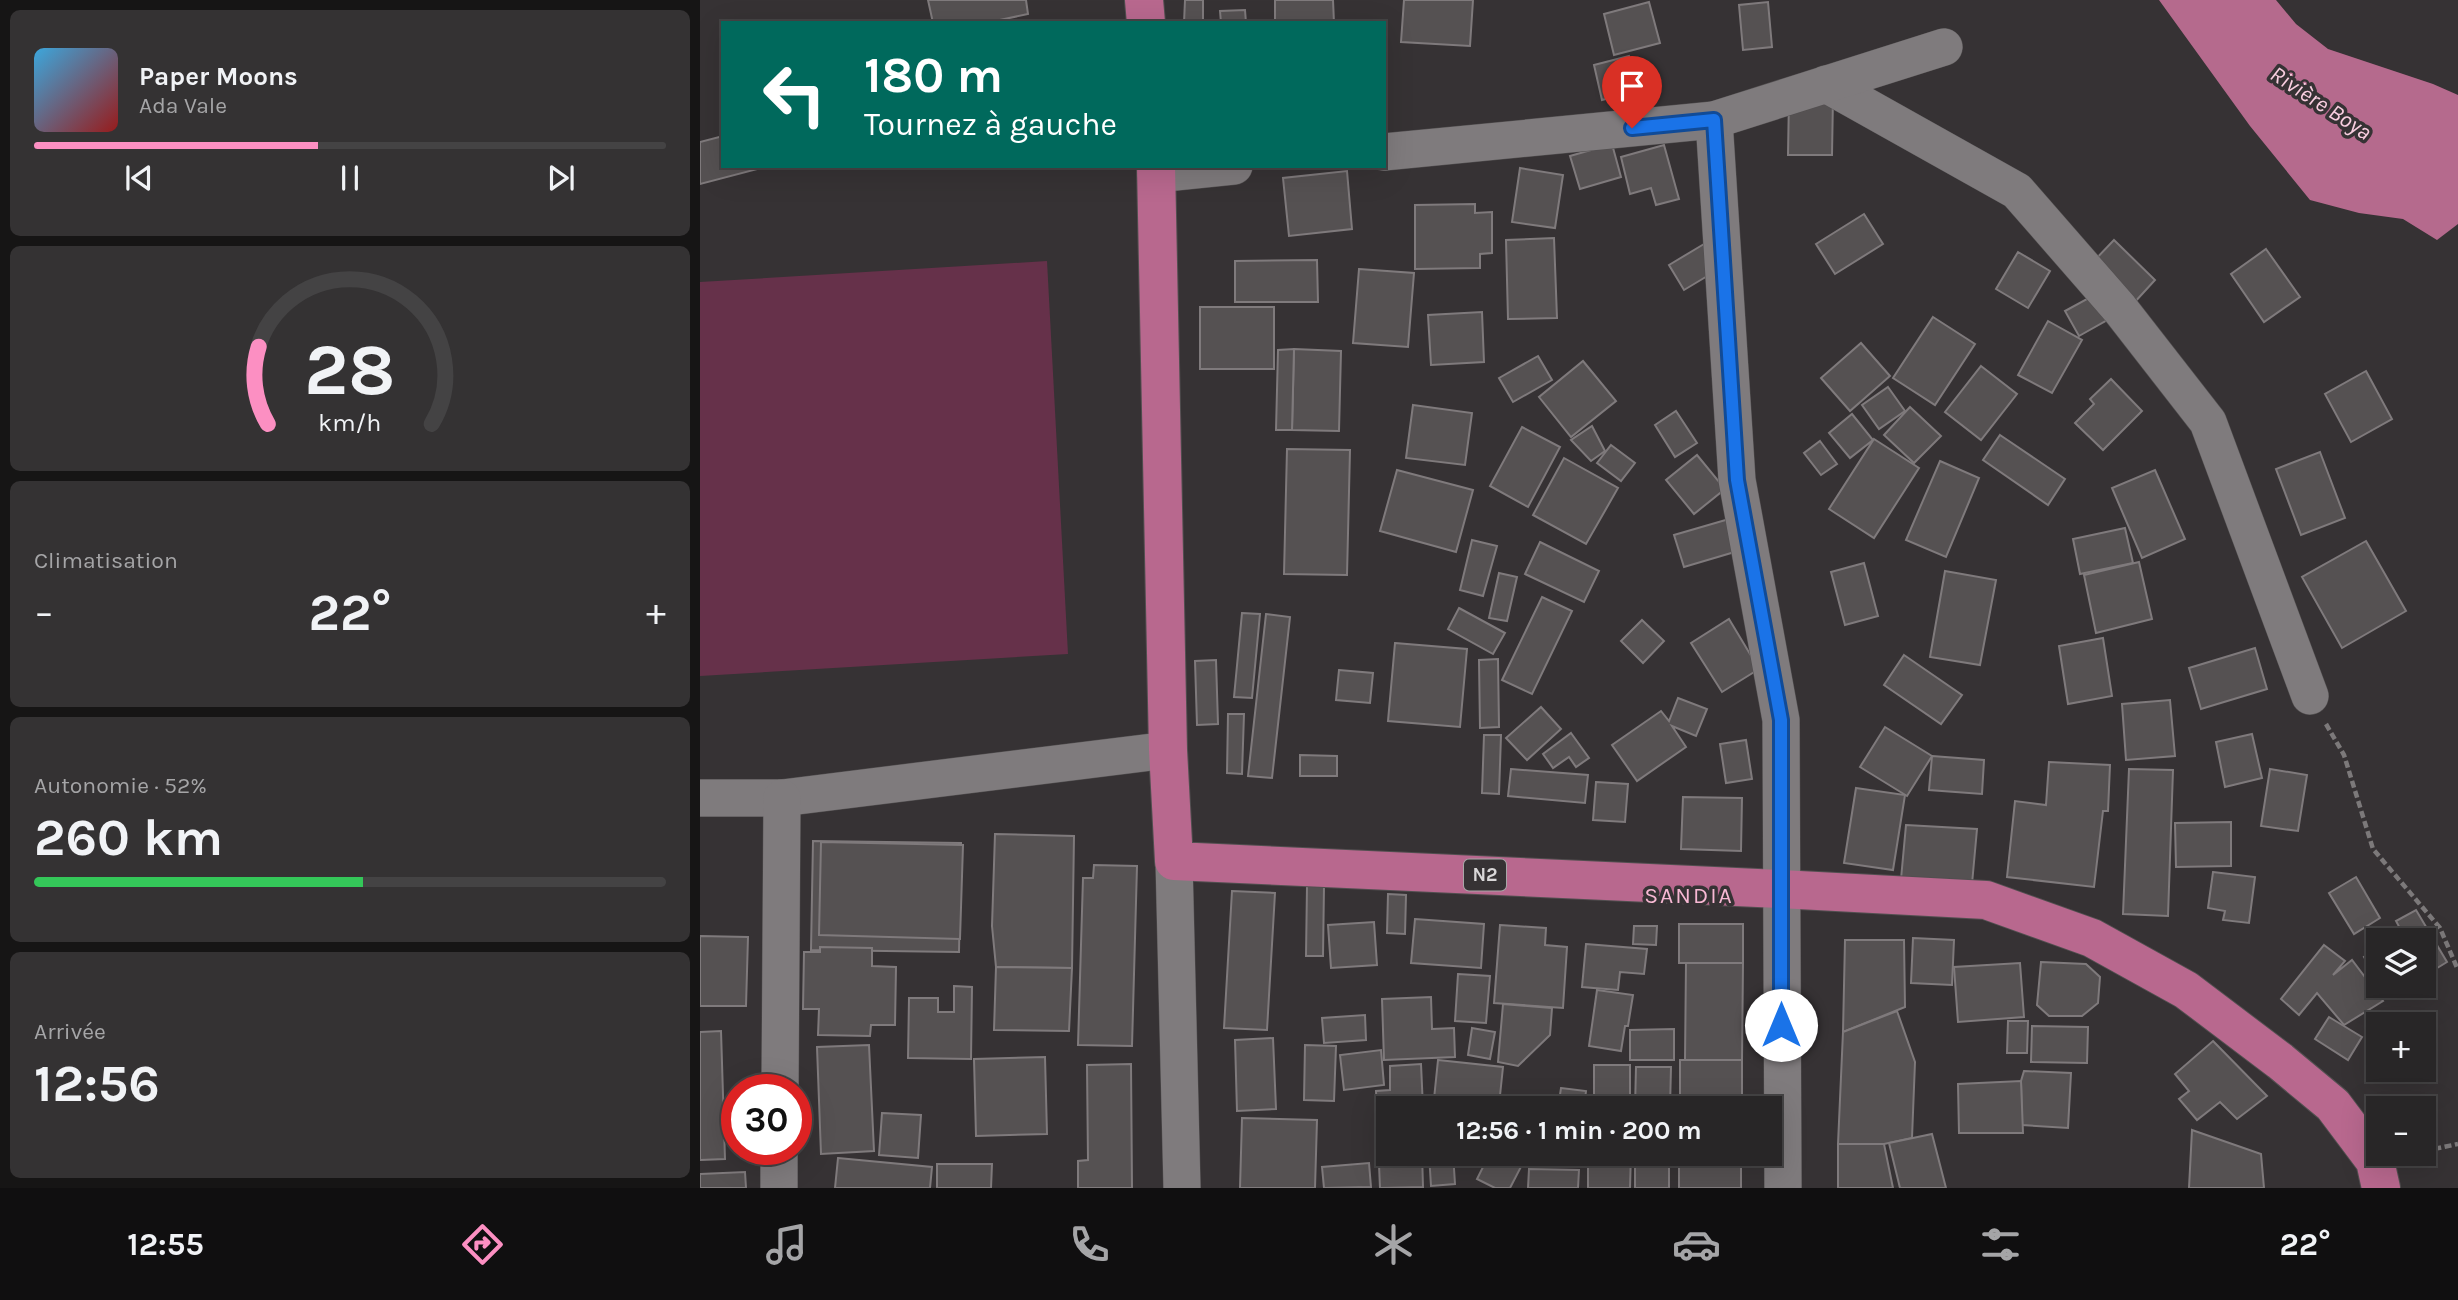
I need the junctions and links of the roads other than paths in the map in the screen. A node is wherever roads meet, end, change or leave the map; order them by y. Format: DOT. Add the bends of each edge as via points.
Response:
graph roads {
  1 [pos="1144,0"];
  2 [pos="1146,21"];
  3 [pos="1944,47"];
  4 [pos="1826,84"];
  5 [pos="1714,120"];
  6 [pos="1386,152"];
  7 [pos="1195,168"];
  8 [pos="1156,170"];
  9 [pos="2310,696"];
  10 [pos="1168,750"];
  11 [pos="782,797"];
  12 [pos="700,798"];
  13 [pos="1174,861"];
  14 [pos="1780,888"];
  15 [pos="780,1074"];
  16 [pos="779,1165"];
  17 [pos="779,1188"];
  18 [pos="1182,1188"];
  19 [pos="1783,1188"];
  20 [pos="2381,1188"];
  1 -- 2 [label="highway"];
  3 -- 4 [label="street"];
  4 -- 5 [label="street"];
  4 -- 9 [label="street" via="2017,191 2120,309 2208,422"];
  5 -- 6 [label="street"];
  5 -- 14 [label="street" via="1737,480 1781,720"];
  7 -- 8 [label="street"];
  8 -- 10 [label="highway"];
  10 -- 11 [label="street"];
  10 -- 13 [label="highway"];
  11 -- 12 [label="street"];
  11 -- 15 [label="street"];
  13 -- 14 [label="highway, N2"];
  13 -- 18 [label="street"];
  14 -- 19 [label="street"];
  14 -- 20 [label="highway, N2" via="1986,900 2092,938 2186,990 2333,1105 2375,1161"];
  16 -- 17 [label="street"];
}
